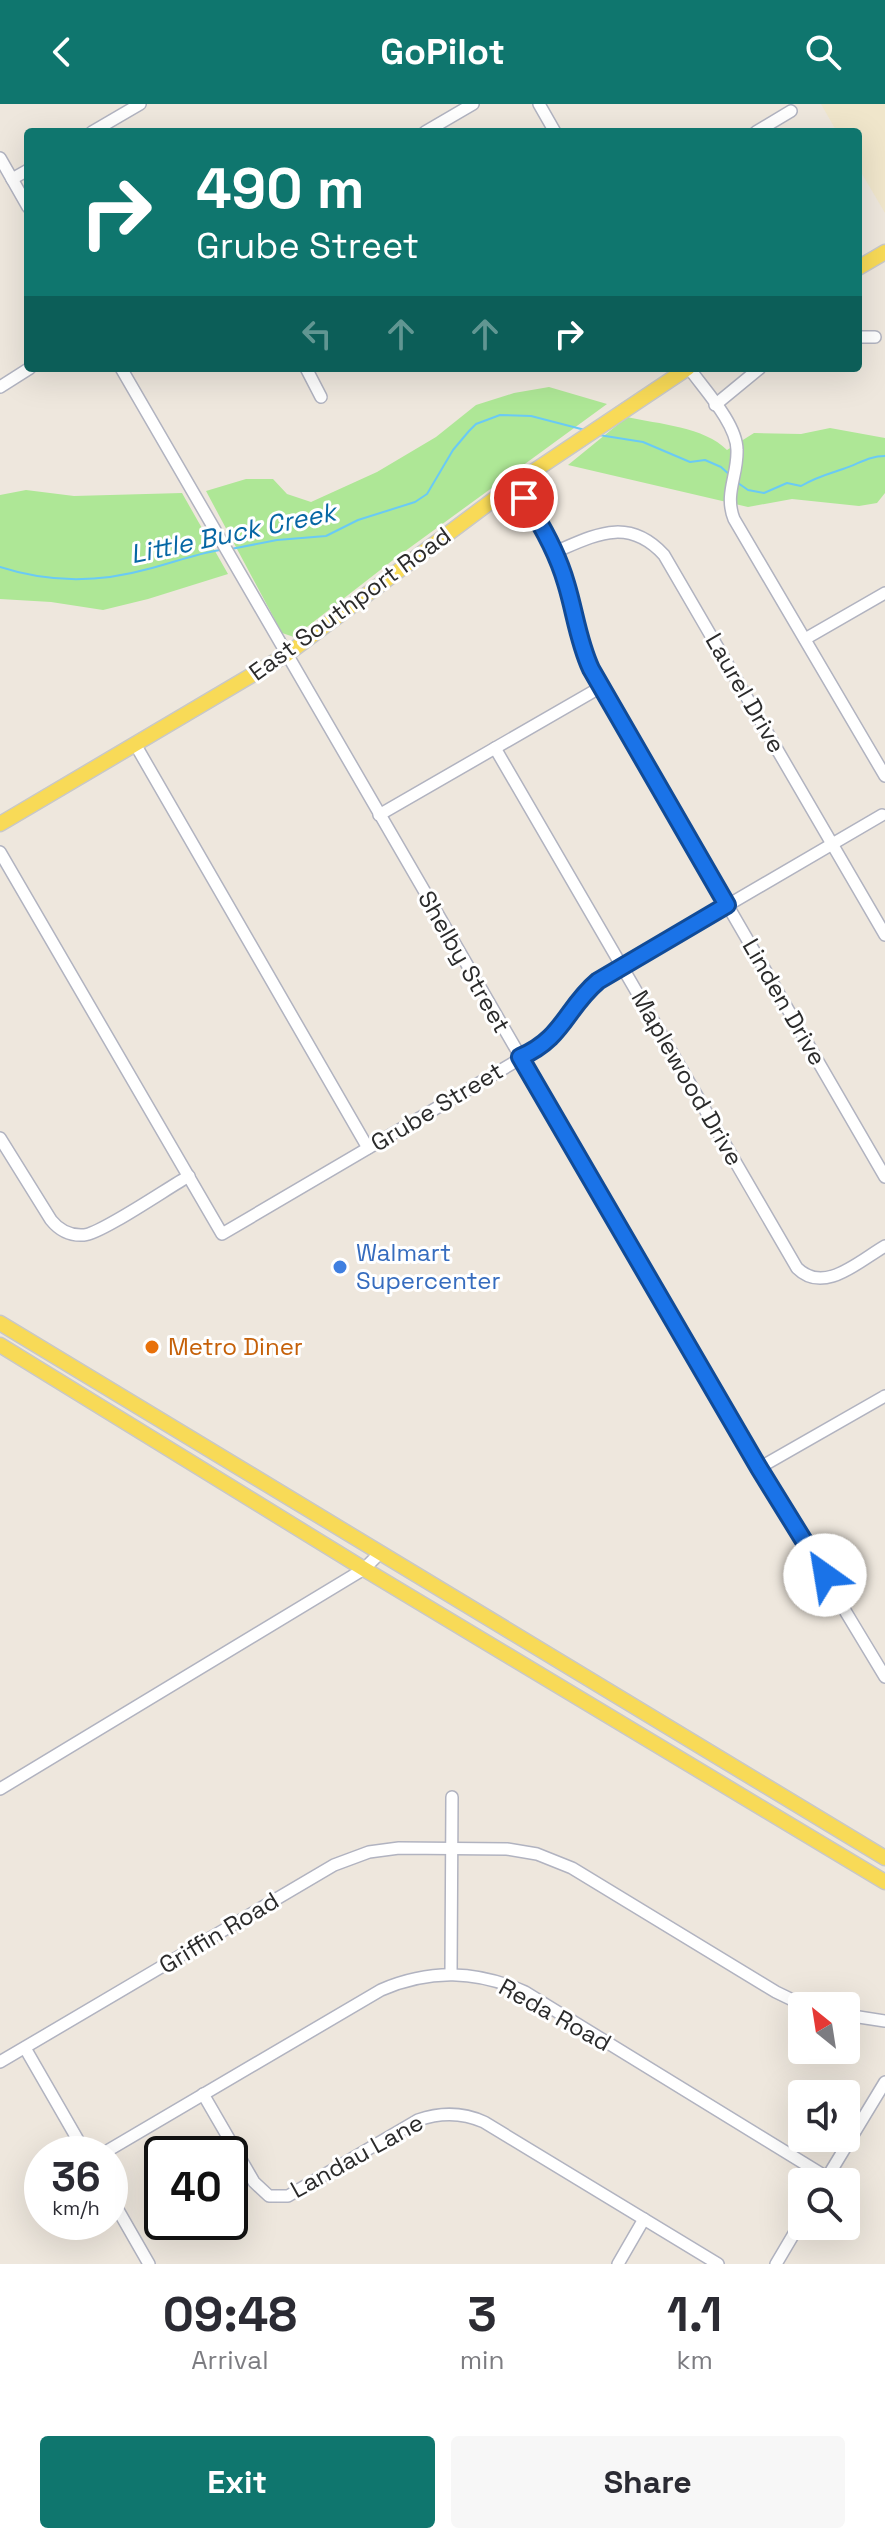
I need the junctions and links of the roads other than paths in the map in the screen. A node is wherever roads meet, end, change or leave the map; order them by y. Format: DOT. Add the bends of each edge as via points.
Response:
graph roads {
  1 [pos="140,104"];
  2 [pos="473,104"];
  3 [pos="539,104"];
  4 [pos="791,111"];
  5 [pos="99,128"];
  6 [pos="432,128"];
  7 [pos="553,128"];
  8 [pos="763,128"];
  9 [pos="0,158"];
  10 [pos="7,179"];
  11 [pos="24,202"];
  12 [pos="885,252"];
  13 [pos="862,266"];
  14 [pos="862,337"];
  15 [pos="875,337"];
  16 [pos="24,372"];
  17 [pos="123,372"];
  18 [pos="308,372"];
  19 [pos="683,372"];
  20 [pos="692,372"];
  21 [pos="755,372"];
  22 [pos="0,387"];
  23 [pos="321,397"];
  24 [pos="715,405"];
  25 [pos="513,485"];
  26 [pos="555,552"];
  27 [pos="885,593"];
  28 [pos="805,639"];
  29 [pos="286,655"];
  30 [pos="601,687"];
  31 [pos="135,744"];
  32 [pos="495,748"];
  33 [pos="885,776"];
  34 [pos="379,815"];
  35 [pos="882,815"];
  36 [pos="0,824"];
  37 [pos="832,844"];
  38 [pos="0,852"];
  39 [pos="727,905"];
  40 [pos="885,935"];
  41 [pos="622,966"];
  42 [pos="520,1057"];
  43 [pos="0,1138"];
  44 [pos="368,1148"];
  45 [pos="189,1176"];
  46 [pos="885,1177"];
  47 [pos="885,1246"];
  48 [pos="0,1323"];
  49 [pos="0,1345"];
  50 [pos="885,1396"];
  51 [pos="759,1468"];
  52 [pos="380,1553"];
  53 [pos="364,1569"];
  54 [pos="885,1677"];
  55 [pos="0,1789"];
  56 [pos="452,1797"];
  57 [pos="452,1849"];
  58 [pos="885,1858"];
  59 [pos="885,1882"];
  60 [pos="451,1973"];
  61 [pos="788,1998"];
  62 [pos="860,2017"];
  63 [pos="885,2021"];
  64 [pos="25,2048"];
  65 [pos="0,2062"];
  66 [pos="885,2082"];
  67 [pos="203,2094"];
  68 [pos="76,2136"];
  69 [pos="128,2139"];
  70 [pos="807,2168"];
  71 [pos="833,2168"];
  72 [pos="644,2219"];
  73 [pos="128,2227"];
  74 [pos="790,2240"];
  75 [pos="149,2264"];
  76 [pos="618,2264"];
  77 [pos="718,2264"];
  78 [pos="776,2264"];
  1 -- 5 [label="street"];
  2 -- 6 [label="street"];
  3 -- 7 [label="street"];
  4 -- 8 [label="street"];
  9 -- 10 [label="street"];
  10 -- 11 [label="street"];
  12 -- 13 [label="main road"];
  14 -- 15 [label="street"];
  16 -- 22 [label="street"];
  17 -- 29 [label="street, Shelby Street"];
  18 -- 23 [label="street"];
  19 -- 25 [label="main road, East Southport Road"];
  20 -- 24 [label="street"];
  21 -- 24 [label="street"];
  24 -- 28 [label="street" via="734,434 737,457 729,505 734,519"];
  25 -- 26 [label="street, Linden Drive"];
  25 -- 29 [label="main road, East Southport Road"];
  26 -- 30 [label="street, Linden Drive" via="580,643"];
  26 -- 37 [label="street, Laurel Drive" via="611,532 640,536 661,552"];
  27 -- 28 [label="street"];
  28 -- 33 [label="street"];
  29 -- 31 [label="main road, East Southport Road"];
  29 -- 34 [label="street, Shelby Street"];
  30 -- 32 [label="street"];
  30 -- 39 [label="street, Linden Drive"];
  31 -- 36 [label="main road, East Southport Road"];
  31 -- 44 [label="street"];
  32 -- 34 [label="street"];
  32 -- 41 [label="street, Maplewood Drive"];
  34 -- 42 [label="street, Shelby Street"];
  35 -- 37 [label="street, Grube Street"];
  37 -- 39 [label="street, Grube Street"];
  37 -- 40 [label="street, Laurel Drive"];
  38 -- 45 [label="street"];
  39 -- 41 [label="street, Grube Street"];
  39 -- 46 [label="street, Linden Drive"];
  41 -- 42 [label="street, Grube Street" via="589,989 551,1039"];
  41 -- 47 [label="street, Maplewood Drive" via="797,1268 812,1278 832,1277"];
  42 -- 44 [label="street, Grube Street"];
  42 -- 51 [label="street, Shelby Street"];
  43 -- 45 [label="street" via="51,1220 74,1235 96,1231"];
  44 -- 45 [label="street, Grube Street" via="222,1234"];
  48 -- 52 [label="main road"];
  49 -- 53 [label="main road"];
  50 -- 51 [label="street"];
  51 -- 54 [label="street, Shelby Street"];
  52 -- 53 [label="street"];
  52 -- 58 [label="main road"];
  53 -- 55 [label="street"];
  53 -- 59 [label="main road"];
  56 -- 57 [label="street"];
  57 -- 60 [label="street"];
  57 -- 61 [label="street, Griffin Road" via="514,1849 559,1861"];
  57 -- 64 [label="street, Griffin Road" via="384,1850 340,1862"];
  60 -- 67 [label="street, Reda Road" via="413,1978 381,1990"];
  60 -- 70 [label="street, Reda Road" via="525,1992"];
  62 -- 63 [label="street"];
  64 -- 65 [label="street, Griffin Road"];
  64 -- 68 [label="street"];
  66 -- 71 [label="street"];
  67 -- 69 [label="street, Reda Road"];
  67 -- 72 [label="street, Landau Lane" via="257,2186 269,2196 288,2196 418,2120 455,2113 484,2122"];
  72 -- 76 [label="street"];
  72 -- 77 [label="street, Landau Lane"];
  73 -- 75 [label="street"];
  74 -- 78 [label="street"];
}
